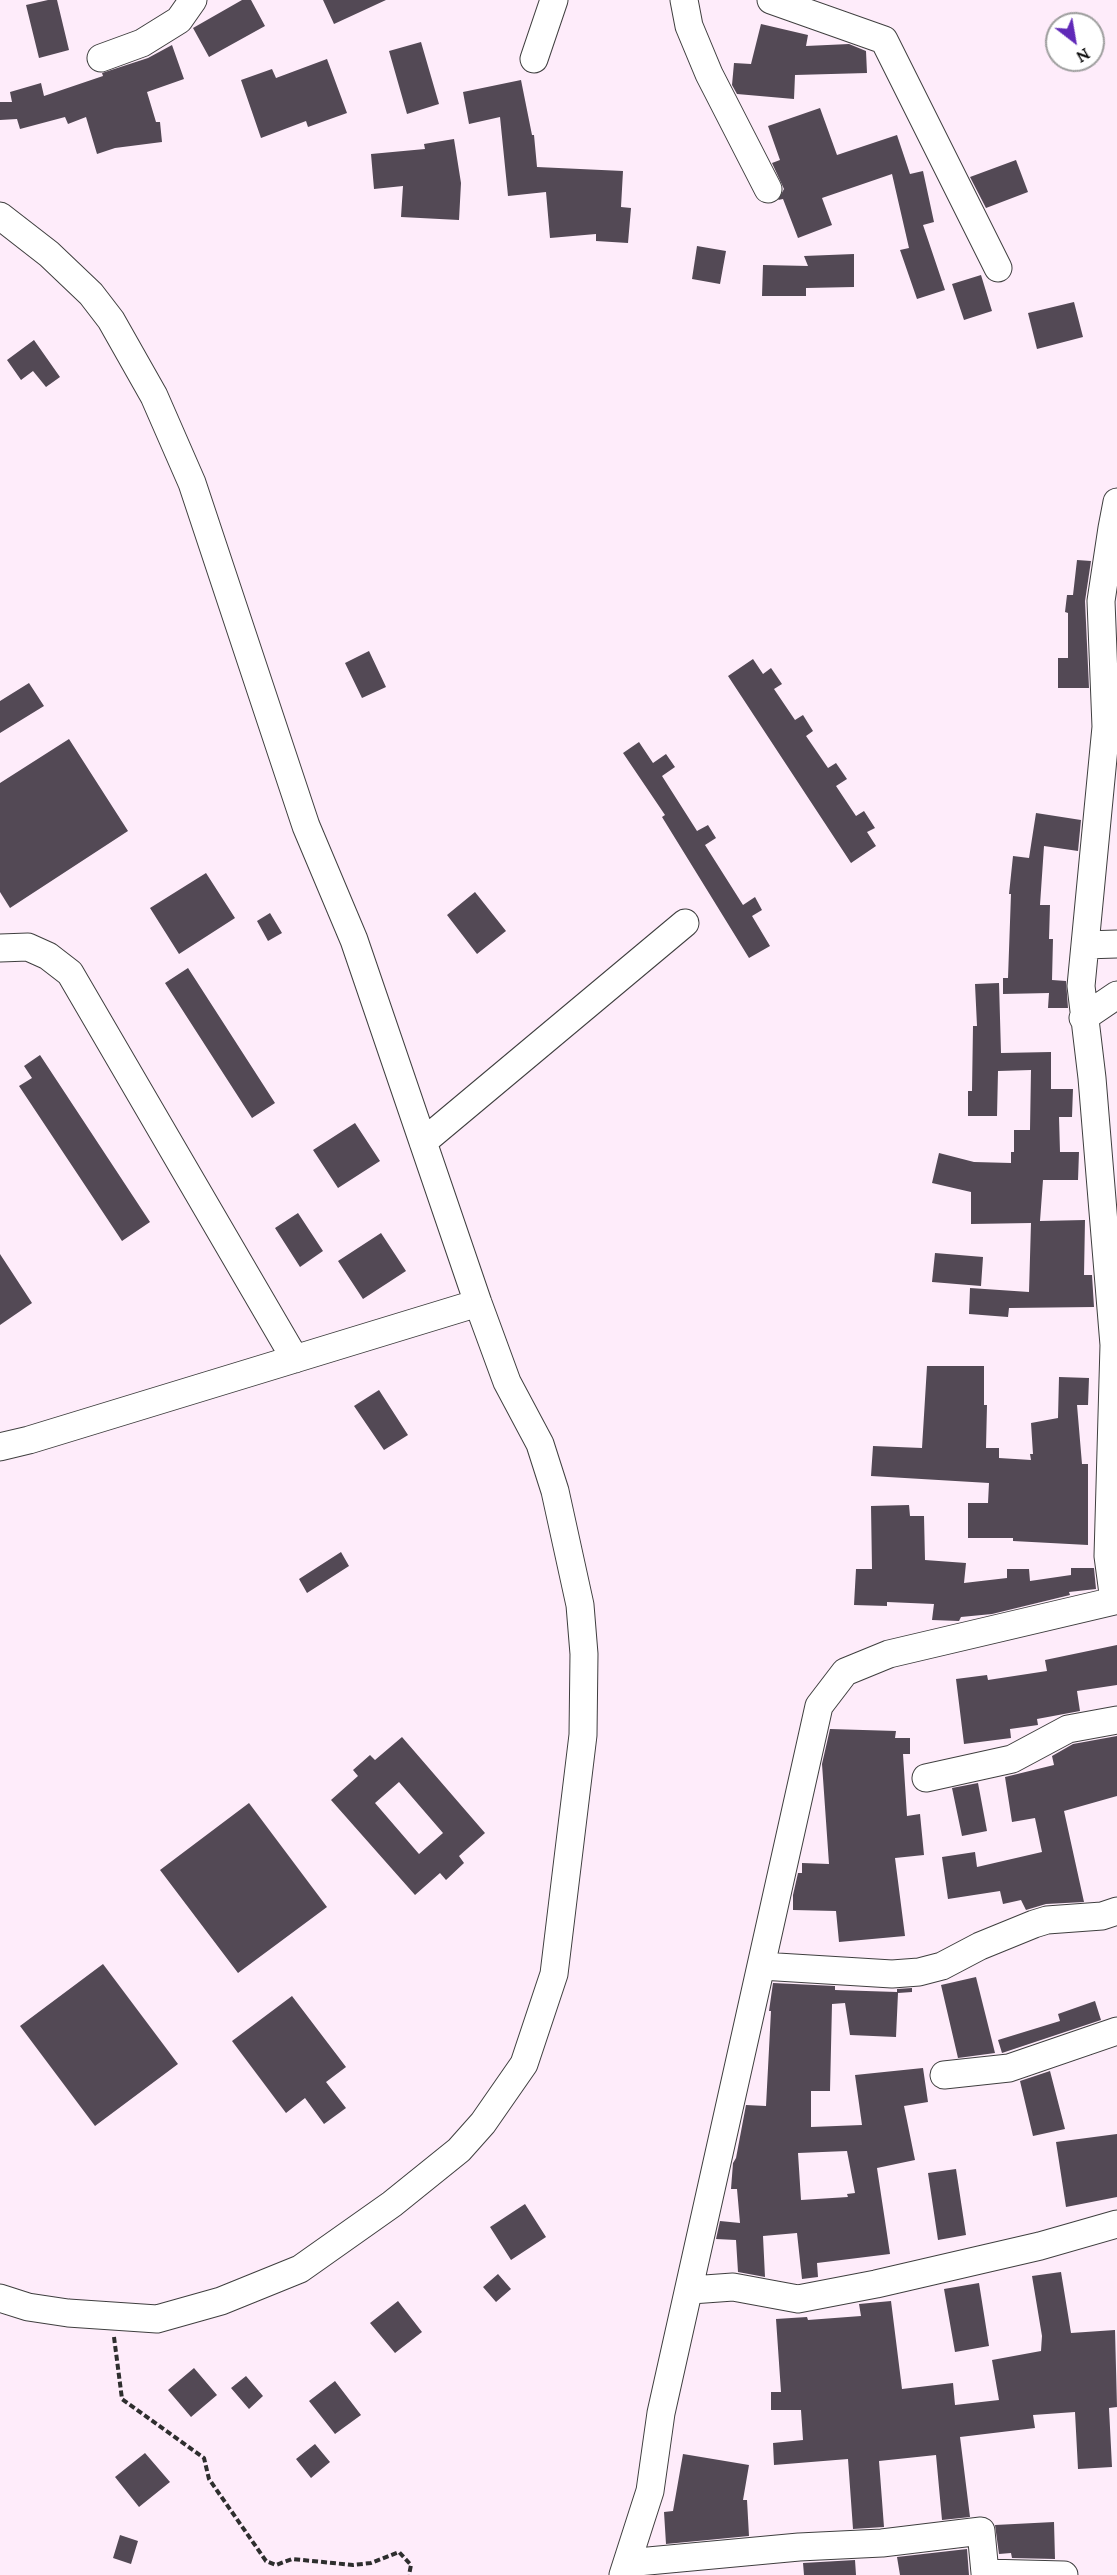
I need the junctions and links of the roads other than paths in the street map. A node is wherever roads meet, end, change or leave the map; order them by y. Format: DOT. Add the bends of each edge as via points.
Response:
graph roads {
  1 [pos="192,0"];
  2 [pos="554,0"];
  3 [pos="771,0"];
  4 [pos="681,1"];
  5 [pos="101,58"];
  6 [pos="534,59"];
  7 [pos="768,189"];
  8 [pos="0,216"];
  9 [pos="998,268"];
  10 [pos="1117,502"];
  11 [pos="1115,528"];
  12 [pos="1111,727"];
  13 [pos="685,923"];
  14 [pos="1117,944"];
  15 [pos="1084,945"];
  16 [pos="0,948"];
  17 [pos="1117,995"];
  18 [pos="1083,1018"];
  19 [pos="1106,1137"];
  20 [pos="423,1142"];
  21 [pos="1112,1243"];
  22 [pos="478,1303"];
  23 [pos="1115,1345"];
  24 [pos="295,1359"];
  25 [pos="0,1447"];
  26 [pos="1113,1555"];
  27 [pos="1117,1720"];
  28 [pos="926,1778"];
  29 [pos="1117,1911"];
  30 [pos="761,1966"];
  31 [pos="1117,2031"];
  32 [pos="944,2075"];
  33 [pos="1117,2224"];
  34 [pos="690,2290"];
  35 [pos="0,2298"];
  36 [pos="625,2569"];
  37 [pos="1064,2575"];
  1 -- 5 [label="street" via="179,20 142,43"];
  2 -- 6 [label="street"];
  3 -- 9 [label="street" via="884,40"];
  4 -- 7 [label="street" via="709,74"];
  8 -- 20 [label="street" via="92,294 154,396 192,483 306,826 354,940"];
  10 -- 11 [label="street"];
  11 -- 12 [label="street" via="1101,601"];
  12 -- 15 [label="street"];
  13 -- 20 [label="street"];
  14 -- 15 [label="street"];
  15 -- 18 [label="street"];
  16 -- 24 [label="street" via="28,947 48,956 70,974"];
  17 -- 18 [label="street"];
  18 -- 19 [label="street"];
  19 -- 21 [label="street"];
  20 -- 22 [label="street"];
  21 -- 23 [label="street"];
  22 -- 24 [label="street"];
  22 -- 35 [label="street" via="507,1382 540,1444 555,1491 580,1605 584,1654 583,1735 554,1974 524,2064 459,2150 392,2204 300,2269 220,2301 157,2319 68,2313"];
  23 -- 26 [label="street"];
  24 -- 25 [label="street"];
  26 -- 30 [label="street" via="1114,1601 889,1654 845,1672 819,1706"];
  27 -- 28 [label="street" via="1068,1729 1012,1759"];
  29 -- 30 [label="street" via="1034,1924 942,1966 919,1972 884,1974"];
  30 -- 34 [label="street"];
  31 -- 32 [label="street" via="1009,2068"];
  33 -- 34 [label="street" via="1040,2246 798,2300 733,2287"];
  34 -- 36 [label="street" via="661,2413 650,2491"];
  36 -- 37 [label="street" via="799,2547 981,2531 985,2573"];
}
